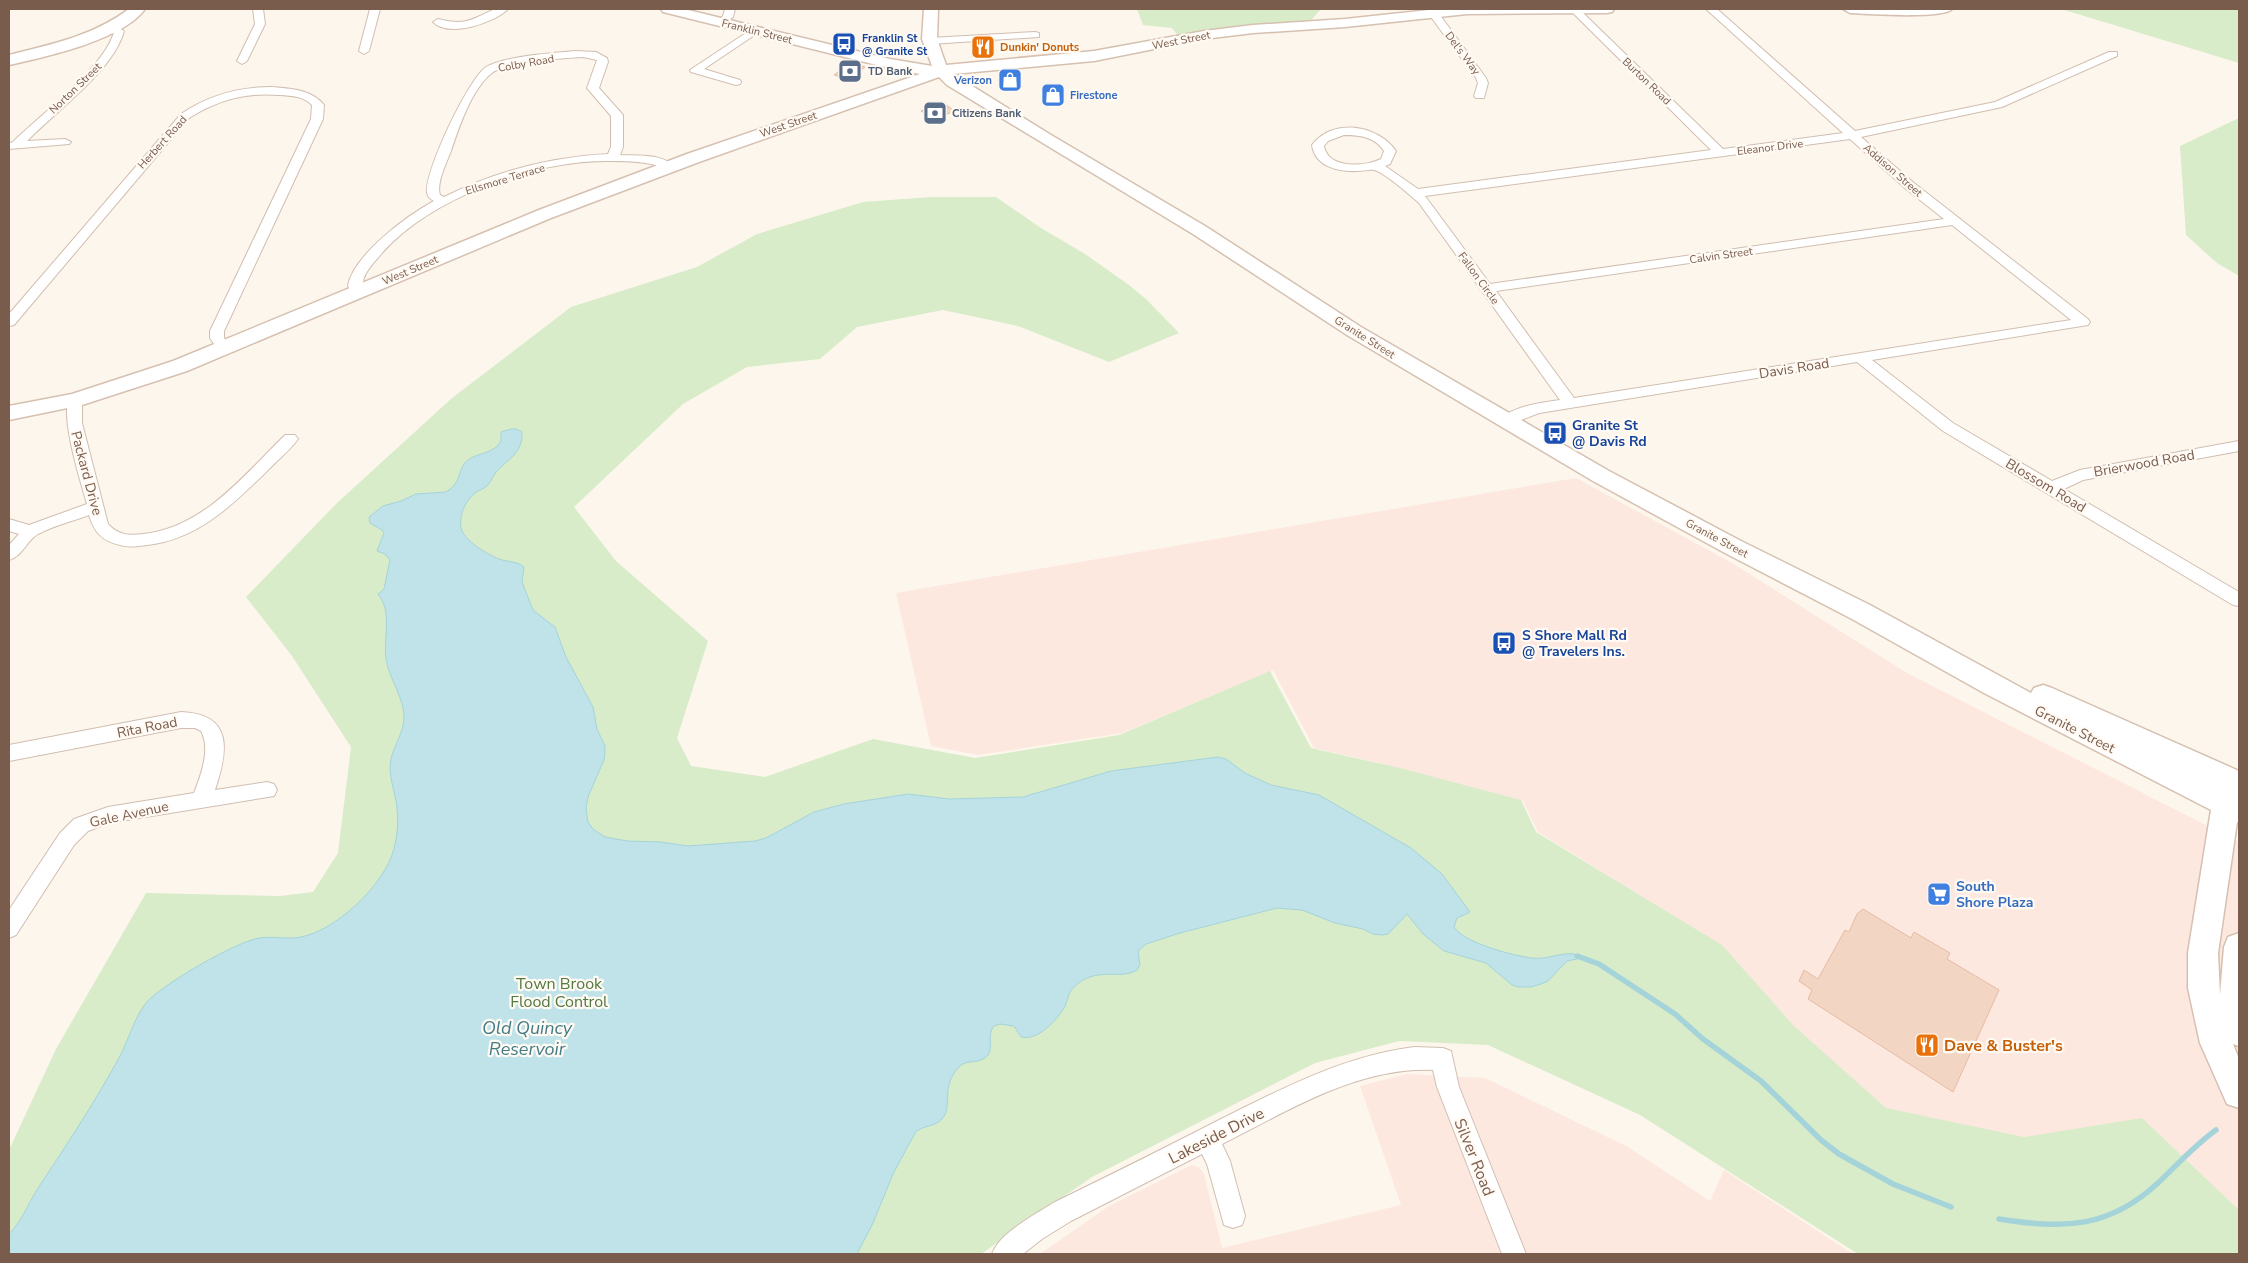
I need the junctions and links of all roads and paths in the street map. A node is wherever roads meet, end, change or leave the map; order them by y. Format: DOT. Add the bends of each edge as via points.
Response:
graph roads {
  1 [pos="123,9"];
  2 [pos="138,9"];
  3 [pos="258,9"];
  4 [pos="375,9"];
  5 [pos="503,9"];
  6 [pos="668,9"];
  7 [pos="730,9"];
  8 [pos="931,9"];
  9 [pos="1574,9"];
  10 [pos="1606,9"];
  11 [pos="1711,9"];
  12 [pos="1850,9"];
  13 [pos="1944,9"];
  14 [pos="1433,13"];
  15 [pos="438,22"];
  16 [pos="721,22"];
  17 [pos="112,27"];
  18 [pos="755,30"];
  19 [pos="1035,35"];
  20 [pos="80,38"];
  21 [pos="930,42"];
  22 [pos="364,51"];
  23 [pos="2113,54"];
  24 [pos="9,55"];
  25 [pos="9,60"];
  26 [pos="242,61"];
  27 [pos="890,61"];
  28 [pos="941,72"];
  29 [pos="736,82"];
  30 [pos="886,90"];
  31 [pos="1480,96"];
  32 [pos="1852,134"];
  33 [pos="65,142"];
  34 [pos="13,146"];
  35 [pos="1721,153"];
  36 [pos="612,157"];
  37 [pos="1376,166"];
  38 [pos="668,167"];
  39 [pos="1417,193"];
  40 [pos="443,201"];
  41 [pos="1955,221"];
  42 [pos="1486,288"];
  43 [pos="358,291"];
  44 [pos="9,322"];
  45 [pos="2083,322"];
  46 [pos="224,348"];
  47 [pos="1862,358"];
  48 [pos="75,400"];
  49 [pos="1570,403"];
  50 [pos="9,413"];
  51 [pos="1506,421"];
  52 [pos="290,439"];
  53 [pos="2239,446"];
  54 [pos="2052,488"];
  55 [pos="95,507"];
  56 [pos="9,525"];
  57 [pos="30,531"];
  58 [pos="9,554"];
  59 [pos="2239,600"];
  60 [pos="9,753"];
  61 [pos="267,790"];
  62 [pos="2233,794"];
  63 [pos="202,800"];
  64 [pos="10,924"];
  65 [pos="2239,947"];
  66 [pos="2202,964"];
  67 [pos="2238,978"];
  68 [pos="2239,1031"];
  69 [pos="1443,1059"];
  70 [pos="2239,1092"];
  71 [pos="1207,1140"];
  72 [pos="1233,1216"];
  73 [pos="1004,1254"];
  74 [pos="1514,1254"];
  1 -- 20 [label="main road"];
  2 -- 17 [label="main road"];
  3 -- 26 [label="street" via="260,24"];
  4 -- 22 [label="street"];
  5 -- 15 [label="street" via="461,26 449,27"];
  6 -- 16 [label="main road, Franklin Street"];
  7 -- 16 [label="street" via="728,17"];
  8 -- 21 [label="main road" via="928,25"];
  9 -- 10 [label="main road, West Street"];
  9 -- 14 [label="main road, West Street"];
  9 -- 35 [label="street, Burton Road"];
  11 -- 32 [label="street, Addison Street"];
  12 -- 13 [label="main road"];
  14 -- 28 [label="main road, West Street" via="1244,29 1094,56 963,67"];
  14 -- 31 [label="street, Del's Way" via="1481,78"];
  16 -- 18 [label="main road, Franklin Street"];
  17 -- 20 [label="main road"];
  17 -- 34 [label="street, Norton Street" via="120,31 120,35 108,55"];
  18 -- 27 [label="main road, Franklin Street" via="817,45 842,46"];
  18 -- 29 [label="street" via="695,70"];
  19 -- 21 [label="street"];
  20 -- 24 [label="main road"];
  20 -- 25 [label="main road"];
  21 -- 27 [label="main road" via="917,55"];
  21 -- 28 [label="main road"];
  23 -- 32 [label="street, Eleanor Drive" via="1998,104"];
  27 -- 28 [label="main road, Franklin Street"];
  27 -- 30 [label="main road" via="898,76"];
  28 -- 30 [label="main road, West Street"];
  28 -- 51 [label="main road, Granite Street" via="964,90 1199,230 1354,331"];
  30 -- 38 [label="main road, West Street"];
  32 -- 35 [label="street, Eleanor Drive"];
  32 -- 41 [label="street, Addison Street"];
  33 -- 34 [label="street"];
  35 -- 39 [label="street, Eleanor Drive"];
  36 -- 38 [label="street, Ellsmore Terrace" via="653,161"];
  36 -- 40 [label="street, Ellsmore Terrace" via="569,161 517,173"];
  36 -- 40 [label="street, Colby Road" via="617,147 617,115 593,88 602,58 580,55 504,64 480,78 453,127 433,191"];
  37 -- 37 [label="street" via="1386,161 1390,151 1385,143 1371,135 1337,133 1323,138 1318,145 1320,155 1333,164 1357,169"];
  37 -- 39 [label="street, Fallon Circle"];
  38 -- 43 [label="main road, West Street"];
  39 -- 42 [label="street, Fallon Circle"];
  40 -- 43 [label="street, Ellsmore Terrace" via="411,220 387,240 356,279"];
  41 -- 42 [label="street, Calvin Street"];
  41 -- 45 [label="street, Addison Street"];
  42 -- 49 [label="street, Fallon Circle"];
  43 -- 46 [label="main road, West Street"];
  44 -- 46 [label="street, Herbert Road" via="185,116 210,101 238,92 270,90 306,95 318,105 317,119 218,327 217,338"];
  45 -- 47 [label="street, Davis Road"];
  46 -- 48 [label="main road, West Street" via="144,379"];
  47 -- 49 [label="street, Davis Road"];
  47 -- 54 [label="street, Blossom Road" via="1940,421"];
  48 -- 50 [label="main road, West Street"];
  48 -- 55 [label="street, Packard Drive" via="74,423"];
  49 -- 51 [label="street, Davis Road" via="1531,410"];
  51 -- 62 [label="main road, Granite Street" via="1681,519 1861,612"];
  52 -- 55 [label="street, Packard Drive" via="210,515 174,534 138,541 115,538 102,529"];
  53 -- 54 [label="street, Brierwood Road" via="2080,475"];
  54 -- 59 [label="street, Blossom Road"];
  55 -- 57 [label="street"];
  56 -- 57 [label="street"];
  57 -- 58 [label="street"];
  60 -- 63 [label="street, Rita Road" via="181,720 196,720 210,731 215,750"];
  61 -- 63 [label="street, Gale Avenue"];
  62 -- 66 [label="main road"];
  63 -- 64 [label="street, Gale Avenue" via="99,817 81,825"];
  65 -- 67 [label="main road"];
  66 -- 67 [label="main road"];
  66 -- 70 [label="main road" via="2210,1022"];
  67 -- 68 [label="main road" via="2235,1002"];
  69 -- 71 [label="street, Lakeside Drive" via="1411,1057 1357,1070 1300,1093"];
  69 -- 74 [label="street, Silver Road" via="1448,1088"];
  71 -- 72 [label="street" via="1218,1161"];
  71 -- 73 [label="street, Lakeside Drive" via="1062,1212"];
}
